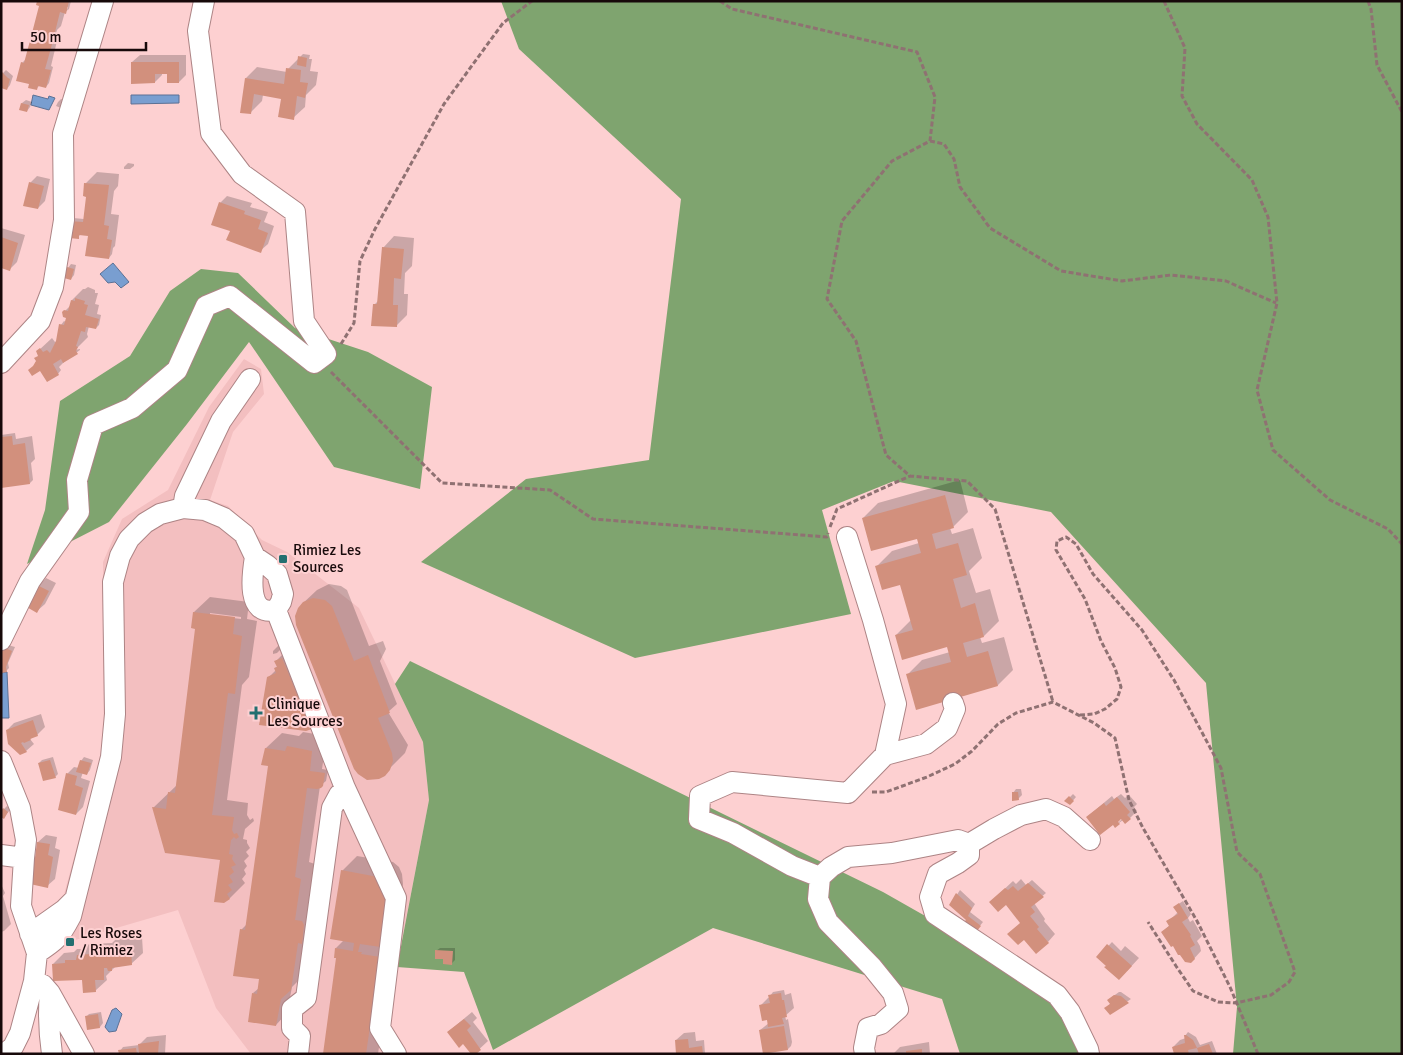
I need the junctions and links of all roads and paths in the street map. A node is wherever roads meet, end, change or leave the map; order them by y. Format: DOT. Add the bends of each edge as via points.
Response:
graph roads {
  1 [pos="103,1"];
  2 [pos="204,1"];
  3 [pos="532,1"];
  4 [pos="720,1"];
  5 [pos="1164,1"];
  6 [pos="1368,1"];
  7 [pos="1402,112"];
  8 [pos="930,141"];
  9 [pos="1277,303"];
  10 [pos="320,358"];
  11 [pos="1,363"];
  12 [pos="250,379"];
  13 [pos="910,476"];
  14 [pos="183,508"];
  15 [pos="847,537"];
  16 [pos="1402,544"];
  17 [pos="255,557"];
  18 [pos="276,610"];
  19 [pos="1,640"];
  20 [pos="1053,702"];
  21 [pos="952,703"];
  22 [pos="1080,715"];
  23 [pos="885,755"];
  24 [pos="1,761"];
  25 [pos="345,788"];
  26 [pos="848,793"];
  27 [pos="1090,840"];
  28 [pos="969,844"];
  29 [pos="1,855"];
  30 [pos="24,858"];
  31 [pos="820,877"];
  32 [pos="76,899"];
  33 [pos="1148,922"];
  34 [pos="30,934"];
  35 [pos="37,953"];
  36 [pos="34,981"];
  37 [pos="50,993"];
  38 [pos="1236,1003"];
  39 [pos="4,1054"];
  40 [pos="52,1054"];
  41 [pos="84,1054"];
  42 [pos="298,1054"];
  43 [pos="396,1054"];
  44 [pos="865,1054"];
  45 [pos="1089,1054"];
  46 [pos="1258,1054"];
  1 -- 11 [label="street" via="63,134 64,220 53,287 40,321"];
  2 -- 10 [label="street" via="198,31 211,133 242,174 295,212 304,321"];
  3 -- 10 [label="path" via="503,24 444,104 360,261 354,323 339,348"];
  4 -- 8 [label="path" via="732,9 917,52 935,97"];
  5 -- 9 [label="path" via="1186,48 1182,96 1197,124 1252,180 1268,217"];
  6 -- 7 [label="path" via="1377,65"];
  8 -- 9 [label="path" via="944,144 954,160 960,187 990,228 1061,271 1122,281 1171,276 1226,281"];
  8 -- 13 [label="path" via="892,161 842,221 827,299 856,341 886,455"];
  9 -- 16 [label="path" via="1257,390 1273,450 1330,500 1388,529"];
  10 -- 13 [label="path" via="442,483 550,490 593,519 827,537 837,509"];
  10 -- 19 [label="street" via="230,296 206,306 177,370 132,408 93,425 77,480 79,512 30,581"];
  12 -- 14 [label="street" via="221,421 185,496"];
  13 -- 20 [label="path" via="966,480 994,509"];
  14 -- 17 [label="street" via="205,510 224,518 244,534"];
  14 -- 32 [label="street" via="145,522 129,539 120,556 113,582 115,714 111,757"];
  15 -- 23 [label="street" via="896,704"];
  17 -- 18 [label="street" via="276,574 283,594"];
  17 -- 18 [label="street" via="252,590 257,606"];
  18 -- 25 [label="street"];
  20 -- 22 [label="path"];
  20 -- 26 [label="path" via="1016,713 998,724 955,764 927,777 886,792"];
  21 -- 23 [label="street" via="955,709 947,728 926,744"];
  22 -- 38 [label="path" via="1115,738 1129,800 1197,921"];
  22 -- 38 [label="path" via="1105,709 1116,699 1121,687 1085,599 1056,550 1057,541 1066,537 1076,544 1093,574 1142,630 1174,680 1221,768 1236,852 1260,874 1295,972 1289,982 1271,995"];
  23 -- 26 [label="street"];
  24 -- 30 [label="street" via="20,808 26,840"];
  25 -- 42 [label="street" via="332,808 306,998 292,1009 292,1028 300,1036"];
  25 -- 43 [label="street" via="396,898 380,1028"];
  26 -- 31 [label="street" via="732,782 700,796 699,819 733,832 792,866"];
  27 -- 28 [label="street" via="1064,817 1046,809 1021,815"];
  28 -- 31 [label="street" via="958,840 892,853 848,856"];
  28 -- 45 [label="street" via="969,855 938,874 930,897 935,914 1057,996 1070,1012"];
  29 -- 30 [label="street"];
  30 -- 34 [label="street" via="21,906"];
  31 -- 44 [label="street" via="818,899 828,922 893,993 898,1009 880,1024 868,1028"];
  32 -- 34 [label="street"];
  32 -- 35 [label="street" via="60,936"];
  33 -- 38 [label="path" via="1193,991 1218,1002"];
  34 -- 35 [label="street"];
  35 -- 36 [label="street"];
  36 -- 37 [label="street"];
  36 -- 39 [label="street" via="20,1033 13,1047"];
  37 -- 40 [label="street" via="48,1027"];
  37 -- 41 [label="street"];
  38 -- 46 [label="path"];
}
